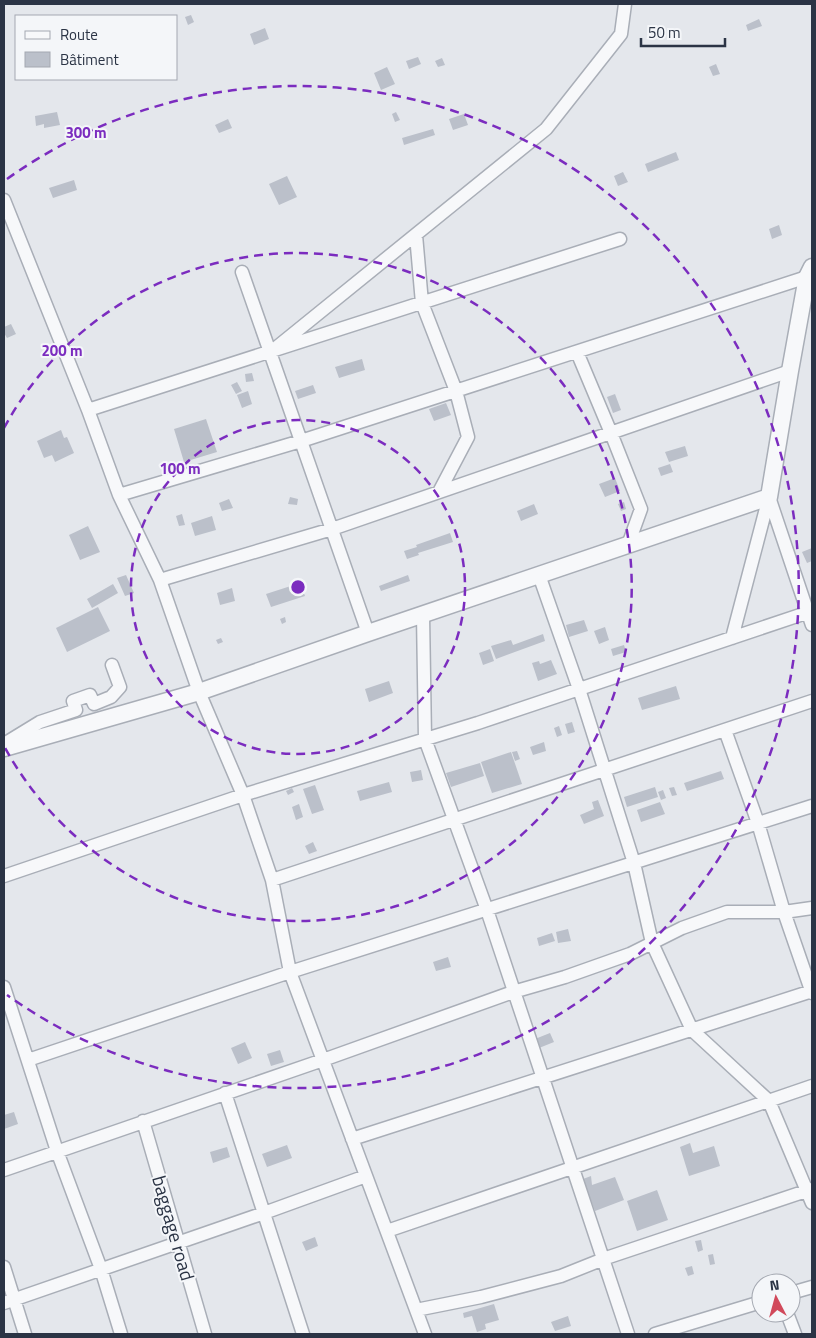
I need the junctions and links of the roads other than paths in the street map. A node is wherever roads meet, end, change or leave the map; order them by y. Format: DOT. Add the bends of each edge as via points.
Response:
graph roads {
  1 [pos="625,4"];
  2 [pos="4,200"];
  3 [pos="416,235"];
  4 [pos="620,239"];
  5 [pos="242,272"];
  6 [pos="810,272"];
  7 [pos="422,303"];
  8 [pos="270,352"];
  9 [pos="576,352"];
  10 [pos="790,371"];
  11 [pos="456,391"];
  12 [pos="88,410"];
  13 [pos="611,433"];
  14 [pos="301,441"];
  15 [pos="439,492"];
  16 [pos="119,495"];
  17 [pos="770,497"];
  18 [pos="332,529"];
  19 [pos="628,545"];
  20 [pos="539,575"];
  21 [pos="160,580"];
  22 [pos="810,612"];
  23 [pos="423,615"];
  24 [pos="812,625"];
  25 [pos="368,633"];
  26 [pos="732,638"];
  27 [pos="112,664"];
  28 [pos="579,689"];
  29 [pos="199,692"];
  30 [pos="812,700"];
  31 [pos="725,730"];
  32 [pos="425,739"];
  33 [pos="4,744"];
  34 [pos="4,748"];
  35 [pos="605,769"];
  36 [pos="243,795"];
  37 [pos="812,806"];
  38 [pos="454,820"];
  39 [pos="758,823"];
  40 [pos="634,863"];
  41 [pos="4,876"];
  42 [pos="272,880"];
  43 [pos="812,908"];
  44 [pos="487,910"];
  45 [pos="784,912"];
  46 [pos="652,943"];
  47 [pos="290,972"];
  48 [pos="4,987"];
  49 [pos="514,992"];
  50 [pos="812,992"];
  51 [pos="692,1030"];
  52 [pos="28,1060"];
  53 [pos="323,1060"];
  54 [pos="542,1078"];
  55 [pos="812,1086"];
  56 [pos="225,1093"];
  57 [pos="769,1100"];
  58 [pos="143,1122"];
  59 [pos="352,1139"];
  60 [pos="57,1151"];
  61 [pos="572,1168"];
  62 [pos="4,1170"];
  63 [pos="366,1176"];
  64 [pos="811,1194"];
  65 [pos="264,1213"];
  66 [pos="387,1231"];
  67 [pos="178,1242"];
  68 [pos="603,1259"];
  69 [pos="4,1267"];
  70 [pos="102,1269"];
  71 [pos="9,1301"];
  72 [pos="751,1305"];
  73 [pos="416,1310"];
  74 [pos="25,1334"];
  75 [pos="121,1334"];
  76 [pos="205,1334"];
  77 [pos="303,1334"];
  78 [pos="425,1334"];
  79 [pos="628,1334"];
  80 [pos="655,1334"];
  1 -- 3 [label="street" via="621,34 546,129"];
  2 -- 12 [label="street"];
  3 -- 7 [label="street"];
  3 -- 8 [label="street"];
  4 -- 7 [label="street"];
  5 -- 8 [label="street"];
  6 -- 9 [label="street"];
  6 -- 10 [label="street"];
  7 -- 8 [label="street"];
  7 -- 11 [label="street"];
  8 -- 12 [label="street"];
  8 -- 14 [label="street"];
  9 -- 11 [label="street"];
  9 -- 13 [label="street"];
  10 -- 13 [label="street"];
  10 -- 17 [label="street"];
  11 -- 14 [label="street"];
  11 -- 15 [label="street" via="468,438"];
  12 -- 16 [label="street"];
  13 -- 15 [label="street"];
  13 -- 19 [label="street" via="641,509"];
  14 -- 16 [label="street"];
  14 -- 18 [label="street"];
  15 -- 18 [label="street"];
  16 -- 21 [label="street"];
  17 -- 19 [label="street"];
  17 -- 22 [label="street"];
  17 -- 26 [label="street"];
  18 -- 21 [label="street"];
  18 -- 25 [label="street"];
  19 -- 20 [label="street"];
  20 -- 23 [label="street"];
  20 -- 28 [label="street"];
  21 -- 29 [label="street"];
  22 -- 24 [label="street"];
  22 -- 26 [label="street"];
  23 -- 25 [label="street"];
  23 -- 32 [label="street"];
  25 -- 29 [label="street"];
  26 -- 28 [label="street"];
  27 -- 33 [label="street" via="120,687 111,697 94,704 90,695 73,701 76,710 40,722"];
  28 -- 32 [label="street"];
  28 -- 35 [label="street"];
  29 -- 34 [label="street"];
  29 -- 36 [label="street"];
  30 -- 31 [label="street"];
  31 -- 35 [label="street"];
  31 -- 39 [label="street"];
  32 -- 36 [label="street"];
  32 -- 38 [label="street"];
  35 -- 38 [label="street"];
  35 -- 40 [label="street"];
  36 -- 41 [label="street"];
  36 -- 42 [label="street"];
  37 -- 39 [label="street"];
  38 -- 42 [label="street"];
  38 -- 44 [label="street"];
  39 -- 40 [label="street"];
  39 -- 45 [label="street"];
  40 -- 44 [label="street"];
  40 -- 46 [label="street"];
  42 -- 47 [label="street"];
  43 -- 45 [label="street"];
  44 -- 47 [label="street"];
  44 -- 49 [label="street"];
  45 -- 46 [label="street" via="727,912"];
  45 -- 50 [label="street"];
  46 -- 49 [label="street" via="565,978"];
  46 -- 51 [label="street"];
  47 -- 52 [label="street"];
  47 -- 53 [label="street"];
  48 -- 52 [label="street"];
  49 -- 53 [label="street"];
  49 -- 54 [label="street"];
  50 -- 51 [label="street"];
  51 -- 54 [label="street"];
  51 -- 57 [label="street"];
  52 -- 60 [label="street"];
  53 -- 56 [label="street"];
  53 -- 59 [label="street"];
  54 -- 59 [label="street"];
  54 -- 61 [label="street"];
  55 -- 57 [label="street"];
  56 -- 58 [label="street"];
  56 -- 65 [label="street"];
  57 -- 61 [label="street"];
  57 -- 64 [label="street"];
  58 -- 60 [label="street"];
  58 -- 67 [label="street, baggage road"];
  59 -- 63 [label="street"];
  60 -- 62 [label="street"];
  60 -- 70 [label="street"];
  61 -- 66 [label="street"];
  61 -- 68 [label="street"];
  63 -- 65 [label="street"];
  63 -- 66 [label="street"];
  64 -- 68 [label="street"];
  65 -- 67 [label="street"];
  65 -- 77 [label="street"];
  66 -- 73 [label="street"];
  67 -- 70 [label="street"];
  67 -- 76 [label="street, baggage road"];
  68 -- 73 [label="street" via="561,1276"];
  68 -- 79 [label="street"];
  69 -- 71 [label="street"];
  70 -- 71 [label="street"];
  70 -- 75 [label="street"];
  71 -- 74 [label="street"];
  72 -- 80 [label="street"];
  73 -- 78 [label="street"];
}
